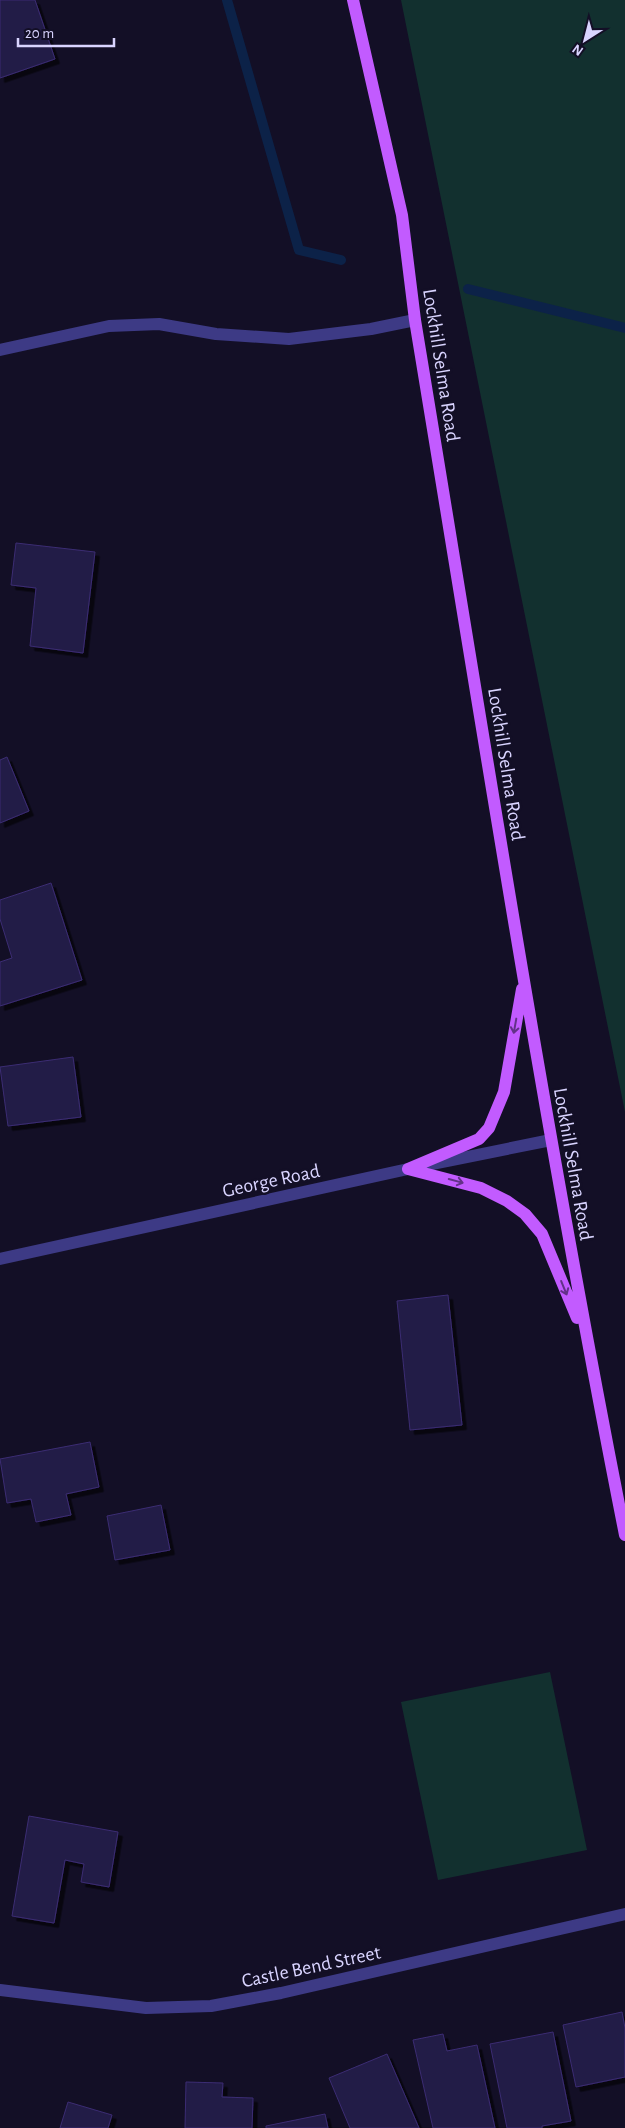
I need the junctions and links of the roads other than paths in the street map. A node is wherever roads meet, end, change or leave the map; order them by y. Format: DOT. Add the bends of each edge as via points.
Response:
graph roads {
  1 [pos="353,0"];
  2 [pos="415,320"];
  3 [pos="0,350"];
  4 [pos="524,978"];
  5 [pos="551,1140"];
  6 [pos="408,1169"];
  7 [pos="0,1259"];
  8 [pos="587,1344"];
  9 [pos="625,1535"];
  10 [pos="625,1914"];
  11 [pos="0,1990"];
  1 -- 2 [label="main road, Lockhill Selma Road" via="402,215"];
  2 -- 3 [label="street" via="289,339 216,334 159,324 108,326"];
  2 -- 4 [label="main road, Lockhill Selma Road"];
  4 -- 5 [label="main road, Lockhill Selma Road"];
  4 -- 6 [label="main road, one-way" via="504,1092 490,1128 479,1139"];
  5 -- 6 [label="street, George Road"];
  5 -- 8 [label="main road, Lockhill Selma Road"];
  6 -- 7 [label="street, George Road"];
  6 -- 8 [label="main road, one-way" via="481,1188 508,1201 525,1214 542,1234"];
  8 -- 9 [label="main road, Lockhill Selma Road"];
  10 -- 11 [label="street, Castle Bend Street" via="211,2006 146,2008"];
}
